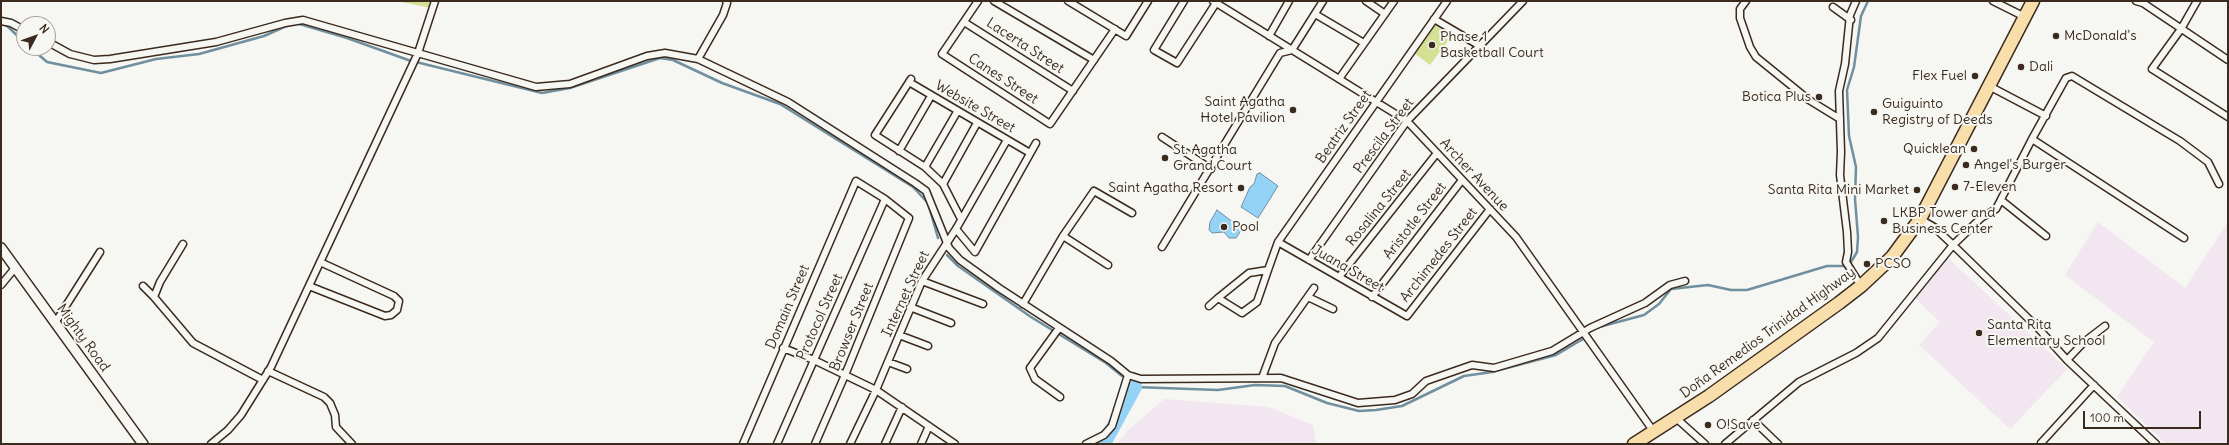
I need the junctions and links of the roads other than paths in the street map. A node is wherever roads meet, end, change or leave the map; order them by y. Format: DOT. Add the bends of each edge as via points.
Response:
graph roads {
  1 [pos="435,1"];
  2 [pos="978,1"];
  3 [pos="994,1"];
  4 [pos="1068,1"];
  5 [pos="1147,1"];
  6 [pos="1184,1"];
  7 [pos="1289,1"];
  8 [pos="1323,1"];
  9 [pos="1366,1"];
  10 [pos="1394,1"];
  11 [pos="1447,1"];
  12 [pos="1523,1"];
  13 [pos="1746,1"];
  14 [pos="1856,1"];
  15 [pos="1993,1"];
  16 [pos="2033,1"];
  17 [pos="2136,1"];
  18 [pos="2197,1"];
  19 [pos="727,2"];
  20 [pos="1214,2"];
  21 [pos="1833,8"];
  22 [pos="1315,14"];
  23 [pos="1385,14"];
  24 [pos="2025,17"];
  25 [pos="1434,19"];
  26 [pos="1851,20"];
  27 [pos="1,21"];
  28 [pos="964,22"];
  29 [pos="16,26"];
  30 [pos="1115,29"];
  31 [pos="2181,29"];
  32 [pos="1269,36"];
  33 [pos="1364,43"];
  34 [pos="56,46"];
  35 [pos="1480,46"];
  36 [pos="1292,50"];
  37 [pos="418,53"];
  38 [pos="698,59"];
  39 [pos="1094,60"];
  40 [pos="2228,60"];
  41 [pos="1339,79"];
  42 [pos="1989,86"];
  43 [pos="1073,91"];
  44 [pos="931,96"];
  45 [pos="1376,102"];
  46 [pos="957,112"];
  47 [pos="2046,116"];
  48 [pos="2228,117"];
  49 [pos="1840,119"];
  50 [pos="1407,121"];
  51 [pos="977,123"];
  52 [pos="1162,137"];
  53 [pos="2032,139"];
  54 [pos="1007,140"];
  55 [pos="1036,143"];
  56 [pos="900,151"];
  57 [pos="1030,153"];
  58 [pos="1437,153"];
  59 [pos="925,168"];
  60 [pos="1211,169"];
  61 [pos="1462,180"];
  62 [pos="943,184"];
  63 [pos="2219,184"];
  64 [pos="885,199"];
  65 [pos="2001,200"];
  66 [pos="1490,209"];
  67 [pos="1132,213"];
  68 [pos="961,219"];
  69 [pos="1920,219"];
  70 [pos="956,228"];
  71 [pos="1063,236"];
  72 [pos="2046,236"];
  73 [pos="2184,238"];
  74 [pos="947,241"];
  75 [pos="1278,242"];
  76 [pos="183,244"];
  77 [pos="1953,245"];
  78 [pos="1162,247"];
  79 [pos="1,248"];
  80 [pos="100,252"];
  81 [pos="1309,260"];
  82 [pos="320,262"];
  83 [pos="1108,265"];
  84 [pos="15,268"];
  85 [pos="1268,270"];
  86 [pos="1339,277"];
  87 [pos="922,281"];
  88 [pos="1685,281"];
  89 [pos="1,285"];
  90 [pos="143,286"];
  91 [pos="309,286"];
  92 [pos="1861,286"];
  93 [pos="1314,288"];
  94 [pos="154,297"];
  95 [pos="1308,297"];
  96 [pos="1372,297"];
  97 [pos="1218,298"];
  98 [pos="983,304"];
  99 [pos="1023,304"];
  100 [pos="1209,306"];
  101 [pos="910,307"];
  102 [pos="1333,309"];
  103 [pos="1407,316"];
  104 [pos="55,323"];
  105 [pos="951,324"];
  106 [pos="2105,326"];
  107 [pos="1059,329"];
  108 [pos="1584,332"];
  109 [pos="899,336"];
  110 [pos="928,346"];
  111 [pos="783,348"];
  112 [pos="814,360"];
  113 [pos="2067,360"];
  114 [pos="888,362"];
  115 [pos="907,370"];
  116 [pos="268,371"];
  117 [pos="846,375"];
  118 [pos="1128,375"];
  119 [pos="1262,378"];
  120 [pos="263,380"];
  121 [pos="2094,385"];
  122 [pos="876,390"];
  123 [pos="1060,397"];
  124 [pos="902,406"];
  125 [pos="1676,418"];
  126 [pos="1753,420"];
  127 [pos="929,426"];
  128 [pos="1654,432"];
  129 [pos="2041,443"];
  130 [pos="143,444"];
  131 [pos="211,444"];
  132 [pos="352,444"];
  133 [pos="743,444"];
  134 [pos="777,444"];
  135 [pos="815,444"];
  136 [pos="850,444"];
  137 [pos="885,444"];
  138 [pos="921,444"];
  139 [pos="954,444"];
  140 [pos="1086,444"];
  141 [pos="1634,444"];
  142 [pos="1705,444"];
  143 [pos="1725,444"];
  144 [pos="1778,444"];
  145 [pos="2156,444"];
  1 -- 37 [label="street"];
  2 -- 28 [label="street"];
  3 -- 39 [label="street"];
  4 -- 30 [label="street"];
  5 -- 30 [label="street" via="1126,36"];
  6 -- 20 [label="street" via="1154,50 1177,63"];
  7 -- 32 [label="street"];
  8 -- 22 [label="street"];
  9 -- 23 [label="street"];
  10 -- 23 [label="street"];
  11 -- 25 [label="street, Beatriz Street"];
  12 -- 35 [label="street, Prescila Street"];
  13 -- 49 [label="street" via="1740,9 1740,18 1756,57 1810,100"];
  14 -- 26 [label="street" via="1850,15"];
  15 -- 24 [label="street"];
  16 -- 24 [label="highway, Doña Remedios Trinidad Highway"];
  17 -- 31 [label="street"];
  18 -- 31 [label="street"];
  19 -- 38 [label="street" via="723,15"];
  20 -- 32 [label="street, Archer Avenue"];
  21 -- 26 [label="street"];
  22 -- 33 [label="street"];
  22 -- 36 [label="street"];
  23 -- 33 [label="street"];
  24 -- 42 [label="highway, Doña Remedios Trinidad Highway"];
  25 -- 35 [label="street"];
  25 -- 45 [label="street, Beatriz Street"];
  26 -- 49 [label="street" via="1839,91"];
  27 -- 29 [label="street"];
  28 -- 43 [label="street, Lacerta Street"];
  28 -- 43 [label="street, Canes Street" via="942,54 1050,124"];
  30 -- 39 [label="street"];
  31 -- 40 [label="street"];
  31 -- 48 [label="street" via="2152,70"];
  32 -- 36 [label="street, Archer Avenue"];
  33 -- 41 [label="street"];
  34 -- 37 [label="street" via="70,54 94,60 110,59 216,42 303,20"];
  35 -- 50 [label="street, Prescila Street"];
  36 -- 41 [label="street, Archer Avenue"];
  36 -- 60 [label="street" via="1280,53"];
  37 -- 38 [label="street" via="536,87 570,84 647,56 665,53"];
  37 -- 82 [label="street"];
  38 -- 74 [label="street" via="788,102 926,191"];
  39 -- 43 [label="street"];
  41 -- 45 [label="street, Archer Avenue"];
  42 -- 47 [label="street"];
  42 -- 69 [label="highway, Doña Remedios Trinidad Highway"];
  44 -- 46 [label="street, Website Street"];
  44 -- 56 [label="street"];
  44 -- 56 [label="street, Website Street" via="910,81 875,135"];
  45 -- 50 [label="street, Archer Avenue"];
  45 -- 75 [label="street, Beatriz Street"];
  46 -- 51 [label="street, Website Street"];
  46 -- 59 [label="street"];
  47 -- 53 [label="street"];
  47 -- 63 [label="street" via="2066,78 2072,76 2180,141 2208,162"];
  49 -- 92 [label="street" via="1840,176 1847,232 1847,265"];
  50 -- 58 [label="street, Archer Avenue"];
  50 -- 81 [label="street, Prescila Street"];
  51 -- 54 [label="street, Website Street"];
  51 -- 62 [label="street"];
  52 -- 60 [label="street"];
  53 -- 65 [label="street"];
  53 -- 73 [label="street"];
  54 -- 57 [label="street, Website Street"];
  54 -- 68 [label="street, Internet Street"];
  55 -- 57 [label="street"];
  56 -- 59 [label="street"];
  57 -- 70 [label="street" via="975,252"];
  58 -- 61 [label="street, Archer Avenue"];
  58 -- 86 [label="street, Rosalina Street"];
  59 -- 62 [label="street"];
  60 -- 78 [label="street"];
  61 -- 66 [label="street, Archer Avenue"];
  61 -- 96 [label="street, Aristotle Street"];
  62 -- 68 [label="street"];
  64 -- 111 [label="street, Domain Street" via="856,181"];
  64 -- 112 [label="street, Protocol Street"];
  64 -- 117 [label="street, Browser Street" via="909,218"];
  65 -- 72 [label="street"];
  65 -- 77 [label="street" via="1996,210 1981,218"];
  66 -- 103 [label="street, Archimedes Street"];
  66 -- 108 [label="street, Archer Avenue" via="1516,237"];
  67 -- 71 [label="street" via="1094,191"];
  68 -- 70 [label="street, Internet Street"];
  69 -- 77 [label="street" via="1934,227"];
  69 -- 92 [label="highway, Doña Remedios Trinidad Highway" via="1892,258"];
  70 -- 74 [label="street, Internet Street"];
  71 -- 83 [label="street"];
  71 -- 99 [label="street"];
  74 -- 87 [label="street, Internet Street"];
  74 -- 99 [label="street" via="949,248 969,267"];
  75 -- 81 [label="street, Juana Street"];
  75 -- 85 [label="street, Beatriz Street"];
  76 -- 94 [label="street"];
  77 -- 113 [label="street"];
  77 -- 126 [label="street" via="1871,345 1799,382"];
  79 -- 84 [label="street, Mighty Road"];
  80 -- 104 [label="street"];
  81 -- 86 [label="street, Juana Street"];
  82 -- 91 [label="street"];
  82 -- 91 [label="street" via="394,296 399,301 397,310 391,315 384,316"];
  84 -- 89 [label="street"];
  84 -- 104 [label="street, Mighty Road"];
  85 -- 97 [label="street" via="1249,273"];
  85 -- 97 [label="street, Beatriz Street" via="1257,302 1242,313"];
  86 -- 96 [label="street, Juana Street"];
  87 -- 98 [label="street"];
  87 -- 101 [label="street, Internet Street"];
  88 -- 108 [label="street" via="1670,285 1645,303"];
  90 -- 94 [label="street"];
  91 -- 116 [label="street"];
  92 -- 125 [label="highway, Doña Remedios Trinidad Highway"];
  93 -- 95 [label="street"];
  94 -- 120 [label="street" via="193,343"];
  95 -- 102 [label="street"];
  95 -- 119 [label="street" via="1275,343"];
  96 -- 103 [label="street, Juana Street"];
  97 -- 100 [label="street"];
  99 -- 107 [label="street"];
  101 -- 105 [label="street"];
  101 -- 109 [label="street, Internet Street"];
  104 -- 130 [label="street, Mighty Road"];
  106 -- 113 [label="street" via="2084,342"];
  107 -- 118 [label="street"];
  107 -- 123 [label="street" via="1030,368 1035,378"];
  108 -- 119 [label="street" via="1552,350 1515,362 1494,368 1472,365 1439,376 1426,381 1412,394 1388,402 1358,403 1281,378"];
  108 -- 128 [label="street, Archer Avenue"];
  109 -- 110 [label="street"];
  109 -- 114 [label="street, Internet Street"];
  111 -- 112 [label="street"];
  111 -- 133 [label="street, Domain Street"];
  112 -- 117 [label="street"];
  112 -- 134 [label="street, Protocol Street"];
  113 -- 121 [label="street"];
  114 -- 115 [label="street"];
  114 -- 122 [label="street, Internet Street"];
  116 -- 120 [label="street"];
  116 -- 132 [label="street" via="324,397 335,415 336,427"];
  117 -- 122 [label="street"];
  117 -- 135 [label="street, Browser Street"];
  118 -- 119 [label="street" via="1141,379"];
  118 -- 140 [label="street" via="1112,426 1104,435"];
  120 -- 131 [label="street" via="241,415"];
  121 -- 129 [label="street"];
  121 -- 145 [label="street"];
  122 -- 124 [label="street"];
  122 -- 136 [label="street, Internet Street"];
  124 -- 127 [label="street"];
  124 -- 137 [label="street"];
  125 -- 128 [label="highway, Doña Remedios Trinidad Highway"];
  125 -- 142 [label="street"];
  126 -- 143 [label="street"];
  126 -- 144 [label="street"];
  127 -- 138 [label="street"];
  127 -- 139 [label="street"];
  128 -- 141 [label="highway, Doña Remedios Trinidad Highway"];
}
